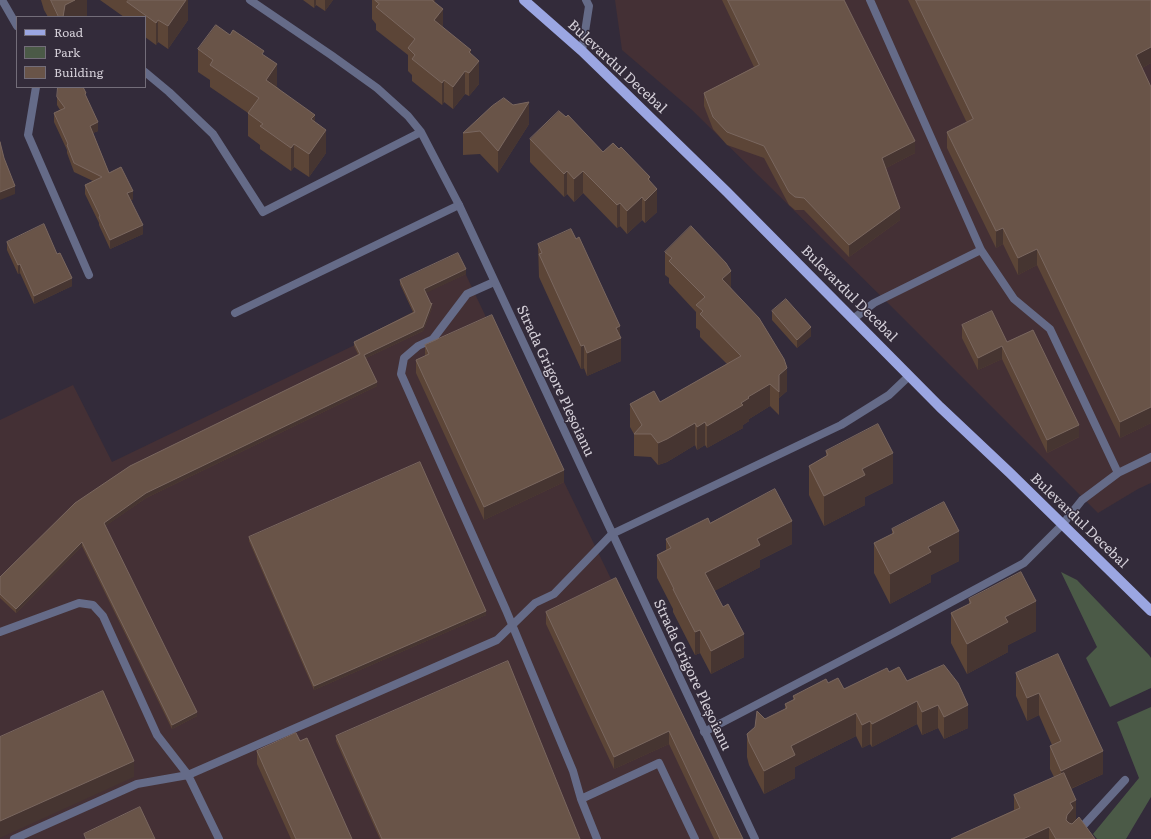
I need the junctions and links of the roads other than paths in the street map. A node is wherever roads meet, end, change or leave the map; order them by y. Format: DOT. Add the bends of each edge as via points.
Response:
graph roads {
  1 [pos="2,0"];
  2 [pos="250,0"];
  3 [pos="524,0"];
  4 [pos="586,0"];
  5 [pos="870,0"];
  6 [pos="16,24"];
  7 [pos="582,51"];
  8 [pos="146,73"];
  9 [pos="36,88"];
  10 [pos="422,132"];
  11 [pos="459,205"];
  12 [pos="981,250"];
  13 [pos="89,275"];
  14 [pos="494,282"];
  15 [pos="235,313"];
  16 [pos="853,319"];
  17 [pos="909,376"];
  18 [pos="1151,458"];
  19 [pos="1118,473"];
  20 [pos="1062,525"];
  21 [pos="612,534"];
  22 [pos="1151,611"];
  23 [pos="512,625"];
  24 [pos="0,632"];
  25 [pos="704,732"];
  26 [pos="188,775"];
  27 [pos="1125,780"];
  28 [pos="581,799"];
  29 [pos="14,839"];
  30 [pos="219,839"];
  31 [pos="597,839"];
  32 [pos="695,839"];
  33 [pos="755,839"];
  34 [pos="1071,839"];
  1 -- 6 [label="street"];
  2 -- 10 [label="street, Strada Grigore Pleșoianu" via="332,54 377,88"];
  3 -- 7 [label="main road, Bulevardul Decebal"];
  4 -- 7 [label="street" via="589,6"];
  5 -- 12 [label="street"];
  7 -- 16 [label="main road, Bulevardul Decebal"];
  8 -- 10 [label="street" via="213,134 263,212"];
  9 -- 13 [label="street" via="28,135"];
  10 -- 11 [label="street, Strada Grigore Pleșoianu"];
  11 -- 14 [label="street, Strada Grigore Pleșoianu"];
  11 -- 15 [label="street"];
  12 -- 16 [label="street" via="874,303"];
  12 -- 19 [label="street" via="1014,299 1050,329"];
  14 -- 21 [label="street, Strada Grigore Pleșoianu"];
  14 -- 23 [label="street" via="467,294 433,339 418,346 404,358 401,374"];
  16 -- 17 [label="main road, Bulevardul Decebal"];
  17 -- 20 [label="main road, Bulevardul Decebal"];
  17 -- 21 [label="street" via="889,395 841,425"];
  18 -- 19 [label="street"];
  19 -- 20 [label="street" via="1082,500"];
  20 -- 22 [label="main road, Bulevardul Decebal"];
  20 -- 25 [label="street" via="1024,563"];
  21 -- 23 [label="street" via="554,594 535,603"];
  21 -- 25 [label="street, Strada Grigore Pleșoianu"];
  23 -- 26 [label="street" via="497,640"];
  23 -- 28 [label="street" via="573,771"];
  24 -- 26 [label="street" via="79,603 93,605 103,616 157,735"];
  25 -- 33 [label="street, Strada Grigore Pleșoianu"];
  26 -- 29 [label="street" via="137,784"];
  26 -- 30 [label="street"];
  27 -- 34 [label="street"];
  28 -- 31 [label="street"];
  28 -- 32 [label="street" via="659,763"];
}
